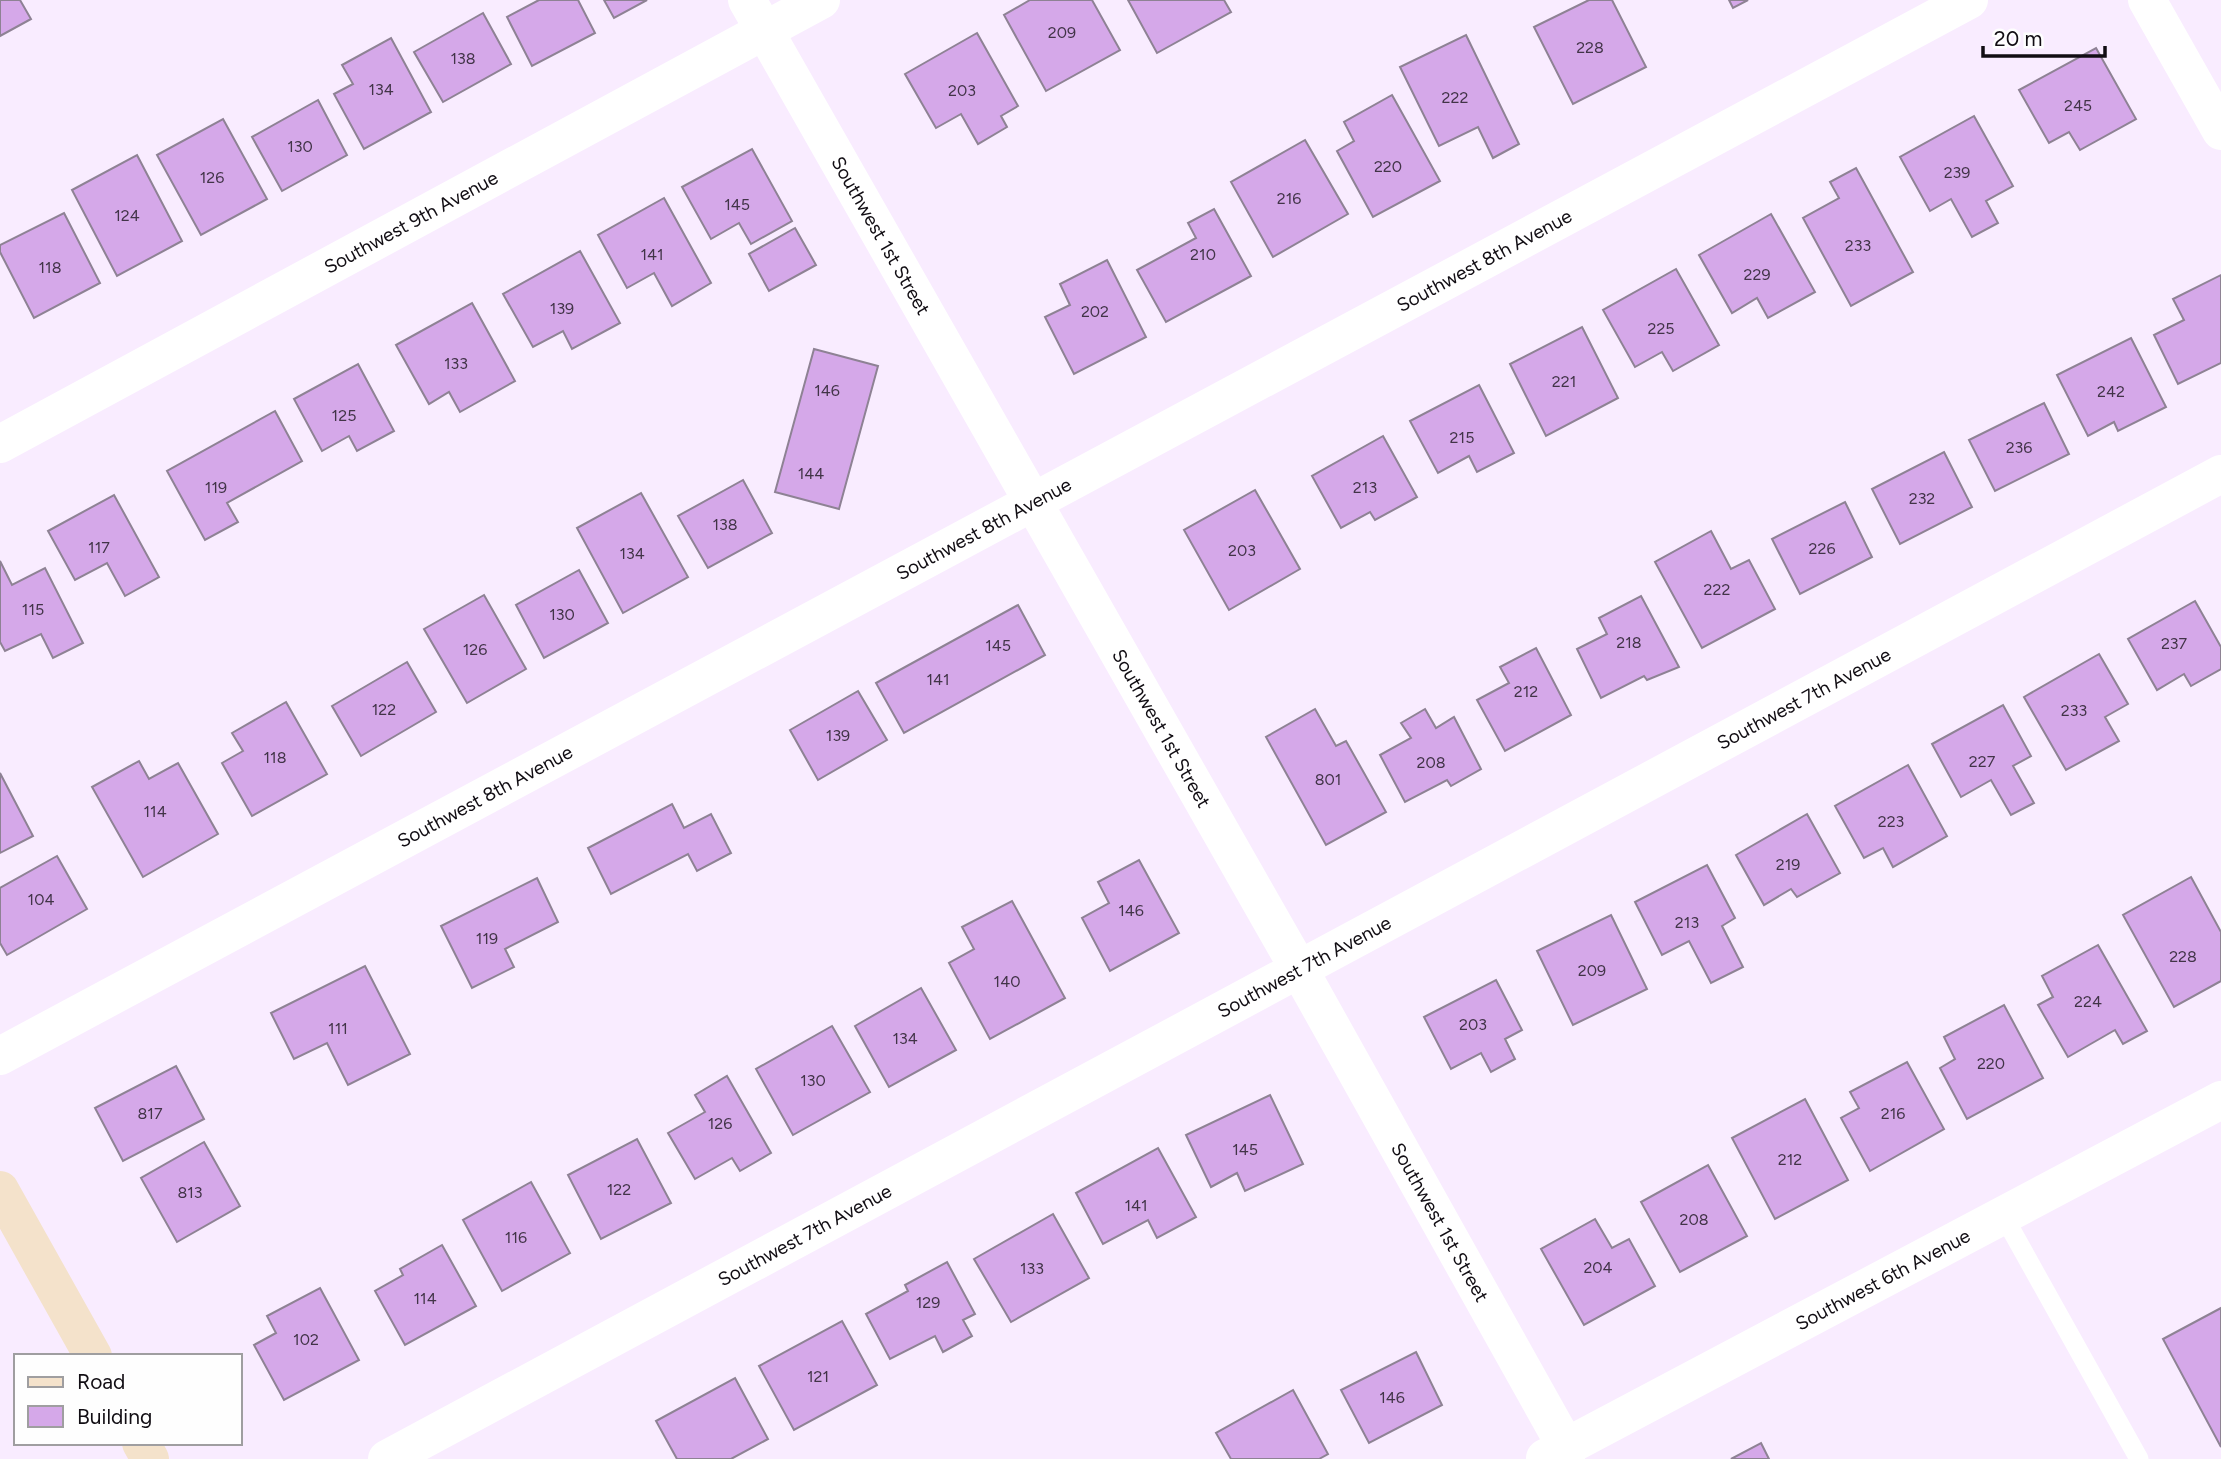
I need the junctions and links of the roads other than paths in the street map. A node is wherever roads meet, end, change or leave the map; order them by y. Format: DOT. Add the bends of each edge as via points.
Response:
graph roads {
  1 [pos="821,0"];
  2 [pos="1969,0"];
  3 [pos="2147,0"];
  4 [pos="755,15"];
  5 [pos="2221,131"];
  6 [pos="0,444"];
  7 [pos="2221,474"];
  8 [pos="1032,503"];
  9 [pos="1300,971"];
  10 [pos="0,1056"];
  11 [pos="2221,1100"];
  12 [pos="0,1190"];
  13 [pos="2003,1215"];
  14 [pos="92,1354"];
  15 [pos="1558,1455"];
  16 [pos="387,1459"];
  17 [pos="2139,1459"];
  1 -- 4 [label="street, Southwest 9th Avenue"];
  2 -- 8 [label="street, Southwest 8th Avenue"];
  3 -- 5 [label="street"];
  4 -- 6 [label="street, Southwest 9th Avenue"];
  4 -- 8 [label="street, Southwest 1st Street"];
  7 -- 9 [label="street, Southwest 7th Avenue"];
  8 -- 9 [label="street, Southwest 1st Street"];
  8 -- 10 [label="street, Southwest 8th Avenue"];
  9 -- 15 [label="street, Southwest 1st Street"];
  9 -- 16 [label="street, Southwest 7th Avenue"];
  11 -- 13 [label="street, Southwest 6th Avenue"];
  12 -- 14 [label="street"];
  13 -- 15 [label="street, Southwest 6th Avenue"];
  13 -- 17 [label="lane"];
}
